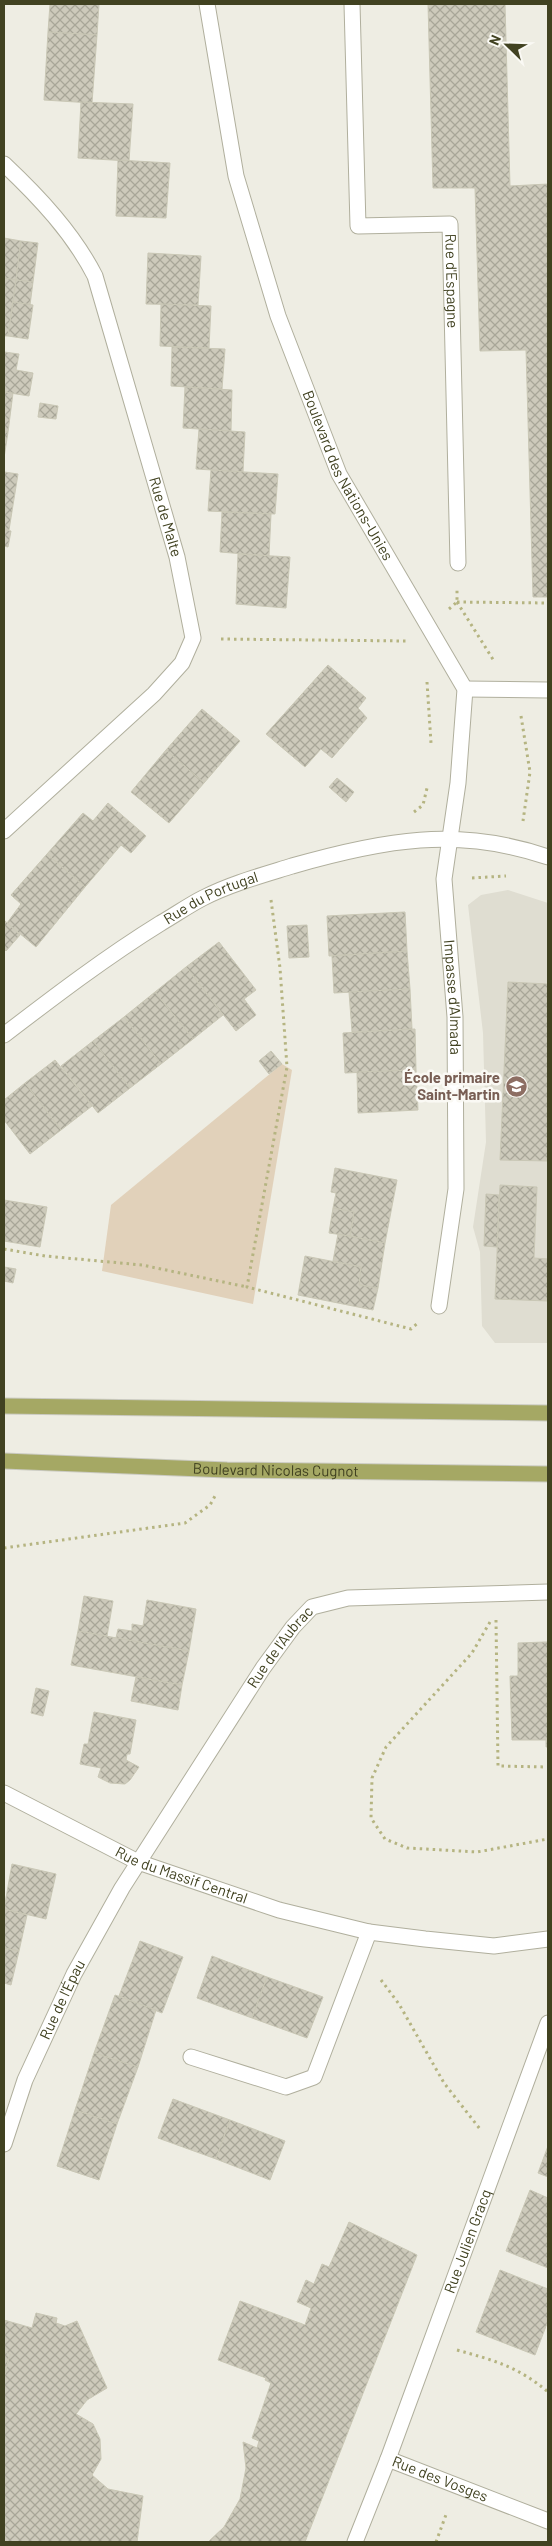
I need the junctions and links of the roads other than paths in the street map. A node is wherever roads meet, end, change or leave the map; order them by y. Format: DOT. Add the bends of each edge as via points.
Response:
graph roads {
  1 [pos="206,4"];
  2 [pos="352,4"];
  3 [pos="4,164"];
  4 [pos="458,563"];
  5 [pos="465,689"];
  6 [pos="548,690"];
  7 [pos="4,831"];
  8 [pos="450,838"];
  9 [pos="548,858"];
  10 [pos="4,1035"];
  11 [pos="439,1306"];
  12 [pos="4,1406"];
  13 [pos="548,1413"];
  14 [pos="4,1461"];
  15 [pos="548,1474"];
  16 [pos="548,1592"];
  17 [pos="4,1793"];
  18 [pos="138,1862"];
  19 [pos="369,1932"];
  20 [pos="548,1939"];
  21 [pos="548,2023"];
  22 [pos="191,2056"];
  23 [pos="4,2144"];
  24 [pos="388,2459"];
  25 [pos="548,2521"];
  26 [pos="355,2542"];
  1 -- 5 [label="street, Boulevard des Nations-Unies" via="236,176 278,316 339,474"];
  2 -- 4 [label="street, Rue d'Espagne" via="358,226 450,224"];
  3 -- 7 [label="street, Rue de Malte" via="53,215 82,252 95,276 177,557 192,638 182,663 154,694"];
  5 -- 6 [label="street"];
  5 -- 8 [label="street" via="458,784"];
  8 -- 9 [label="street" via="517,847"];
  8 -- 10 [label="street, Rue du Portugal" via="402,841 345,851 204,897 118,950"];
  8 -- 11 [label="street, Impasse d’Almada" via="444,879 455,1017 456,1189"];
  12 -- 13 [label="main road"];
  14 -- 15 [label="main road, Boulevard Nicolas Cugnot" via="227,1470"];
  16 -- 18 [label="street, Rue de l'Aubrac" via="348,1598 312,1607 263,1668 161,1831"];
  17 -- 18 [label="street, Rue du Massif Central"];
  18 -- 19 [label="street, Rue du Massif Central" via="279,1910"];
  18 -- 23 [label="street, Rue de l'Épau" via="74,1974 25,2080"];
  19 -- 20 [label="street, Rue du Massif Central" via="494,1946"];
  19 -- 22 [label="street" via="314,2076 286,2088"];
  21 -- 24 [label="street, Rue Julien Gracq"];
  24 -- 25 [label="street, Rue des Vosges"];
  24 -- 26 [label="street, Rue des Vosges"];
}
